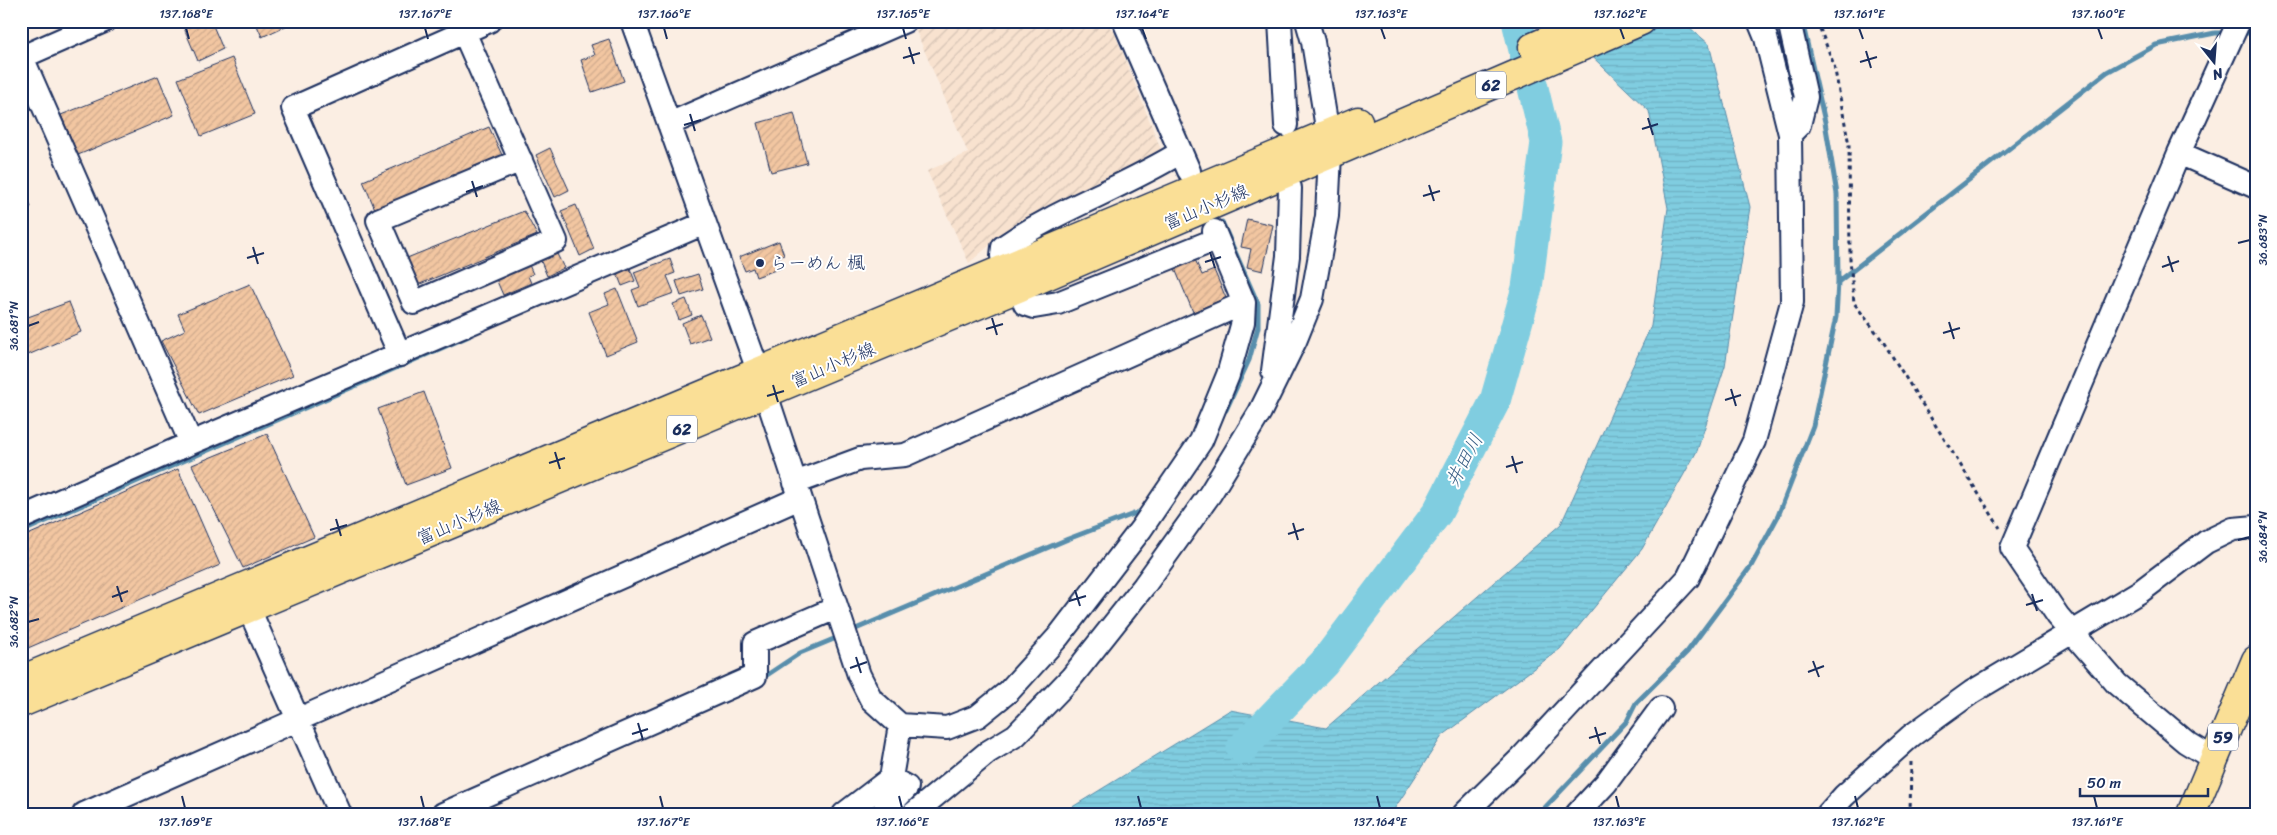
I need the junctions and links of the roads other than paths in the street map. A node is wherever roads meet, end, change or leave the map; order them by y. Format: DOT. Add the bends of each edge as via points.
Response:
graph roads {
  1 [pos="104,21"];
  2 [pos="488,21"];
  3 [pos="632,21"];
  4 [pos="905,21"];
  5 [pos="1124,21"];
  6 [pos="1280,21"];
  7 [pos="1307,21"];
  8 [pos="1592,21"];
  9 [pos="1641,21"];
  10 [pos="1759,21"];
  11 [pos="1789,21"];
  12 [pos="2241,23"];
  13 [pos="464,32"];
  14 [pos="22,56"];
  15 [pos="669,124"];
  16 [pos="1286,125"];
  17 [pos="1790,134"];
  18 [pos="1334,142"];
  19 [pos="2178,153"];
  20 [pos="521,160"];
  21 [pos="2256,187"];
  22 [pos="1290,188"];
  23 [pos="705,223"];
  24 [pos="1013,278"];
  25 [pos="1244,303"];
  26 [pos="400,355"];
  27 [pos="762,384"];
  28 [pos="1271,389"];
  29 [pos="191,443"];
  30 [pos="797,490"];
  31 [pos="21,518"];
  32 [pos="2256,527"];
  33 [pos="836,608"];
  34 [pos="249,609"];
  35 [pos="2074,632"];
  36 [pos="2256,660"];
  37 [pos="21,680"];
  38 [pos="21,703"];
  39 [pos="1661,708"];
  40 [pos="298,719"];
  41 [pos="900,725"];
  42 [pos="2214,759"];
  43 [pos="891,778"];
  44 [pos="84,814"];
  45 [pos="340,814"];
  46 [pos="443,814"];
  47 [pos="844,814"];
  48 [pos="881,814"];
  49 [pos="913,814"];
  50 [pos="1464,814"];
  51 [pos="1577,814"];
  52 [pos="1828,814"];
  53 [pos="2191,814"];
  1 -- 14 [label="street"];
  2 -- 13 [label="street"];
  3 -- 15 [label="street"];
  4 -- 15 [label="street"];
  5 -- 24 [label="street" via="1185,162 1149,172 1031,228 1003,247 1002,256"];
  6 -- 16 [label="street"];
  7 -- 18 [label="street"];
  8 -- 18 [label="main road, 富山小杉線 / 62"];
  9 -- 18 [label="main road, 富山小杉線 / 62"];
  10 -- 17 [label="street"];
  11 -- 17 [label="street" via="1806,97 1799,125"];
  12 -- 19 [label="street"];
  13 -- 20 [label="street"];
  13 -- 26 [label="street" via="293,108"];
  14 -- 29 [label="street"];
  15 -- 23 [label="street"];
  17 -- 50 [label="street" via="1792,302 1754,442 1688,578 1522,757"];
  18 -- 24 [label="main road, 富山小杉線 / 62"];
  18 -- 28 [label="street" via="1327,216 1312,299"];
  19 -- 21 [label="street"];
  19 -- 35 [label="street" via="2012,548 2058,616"];
  20 -- 20 [label="street" via="556,241 414,303 378,220"];
  22 -- 28 [label="street" via="1288,256"];
  23 -- 26 [label="street"];
  23 -- 27 [label="street"];
  24 -- 25 [label="street" via="1024,304 1034,308 1058,303 1215,235"];
  24 -- 27 [label="main road, 富山小杉線 / 62"];
  25 -- 30 [label="street" via="905,455 860,459"];
  25 -- 41 [label="street" via="1244,322 1228,376 1200,442 1141,529 1058,637 1009,691 978,716 947,728"];
  26 -- 29 [label="street"];
  27 -- 30 [label="street"];
  27 -- 34 [label="main road, 富山小杉線 / 62"];
  27 -- 37 [label="main road, 富山小杉線 / 62"];
  28 -- 49 [label="street" via="1210,494 1144,586 1071,678 1016,735 988,752"];
  29 -- 31 [label="street"];
  30 -- 33 [label="street"];
  30 -- 40 [label="street"];
  32 -- 35 [label="street" via="2233,529 2206,542 2141,592"];
  33 -- 41 [label="street" via="859,676 871,699"];
  33 -- 46 [label="street" via="755,643 755,676"];
  34 -- 38 [label="main road, 富山小杉線 / 62"];
  34 -- 40 [label="street"];
  35 -- 42 [label="street" via="2117,684 2186,742"];
  35 -- 52 [label="street" via="1972,692 1911,736"];
  36 -- 42 [label="main road, 59"];
  39 -- 51 [label="street" via="1606,783"];
  40 -- 44 [label="street"];
  40 -- 45 [label="street"];
  41 -- 43 [label="street"];
  42 -- 53 [label="main road, 59"];
  43 -- 47 [label="street"];
  43 -- 48 [label="street" via="907,787"];
}
